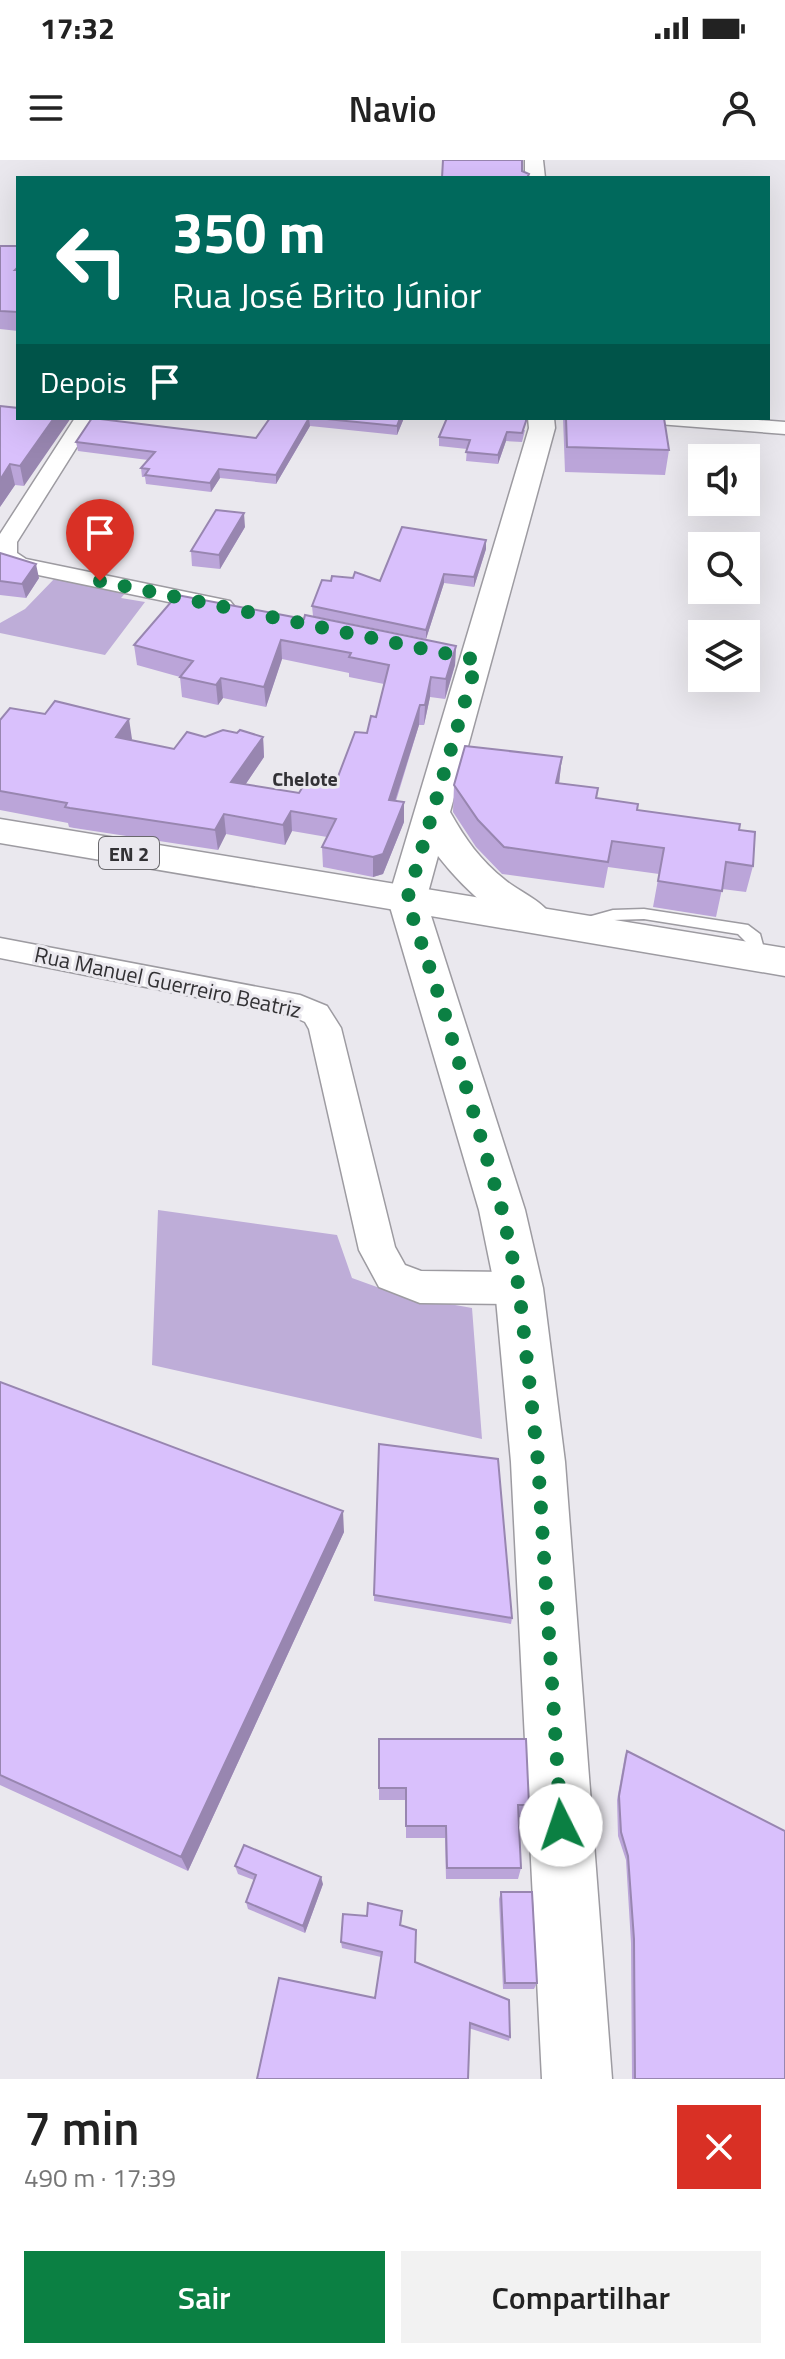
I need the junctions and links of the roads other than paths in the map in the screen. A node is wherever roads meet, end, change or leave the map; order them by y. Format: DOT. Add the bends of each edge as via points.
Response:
graph roads {
  1 [pos="84,420"];
  2 [pos="541,420"];
  3 [pos="683,420"];
  4 [pos="785,428"];
  5 [pos="8,560"];
  6 [pos="238,610"];
  7 [pos="434,815"];
  8 [pos="0,831"];
  9 [pos="407,900"];
  10 [pos="534,918"];
  11 [pos="746,940"];
  12 [pos="0,948"];
  13 [pos="785,955"];
  14 [pos="785,962"];
  15 [pos="519,1288"];
  16 [pos="577,2079"];
  1 -- 5 [label="street" via="6,542"];
  2 -- 7 [label="street" via="538,443 462,656"];
  3 -- 4 [label="street"];
  5 -- 6 [label="street"];
  7 -- 9 [label="street"];
  7 -- 10 [label="street" via="442,838 462,861 496,894"];
  8 -- 9 [label="street, EN 2"];
  9 -- 10 [label="street, EN 2"];
  9 -- 15 [label="street" via="502,1210"];
  10 -- 11 [label="street, EN 2" via="595,920"];
  11 -- 13 [label="lane"];
  11 -- 14 [label="street, EN 2"];
  12 -- 15 [label="street, Rua Manuel Guerreiro Beatriz" via="300,1006 316,1014 325,1028 377,1250 392,1276 420,1287"];
  15 -- 16 [label="street" via="538,1462"];
}
